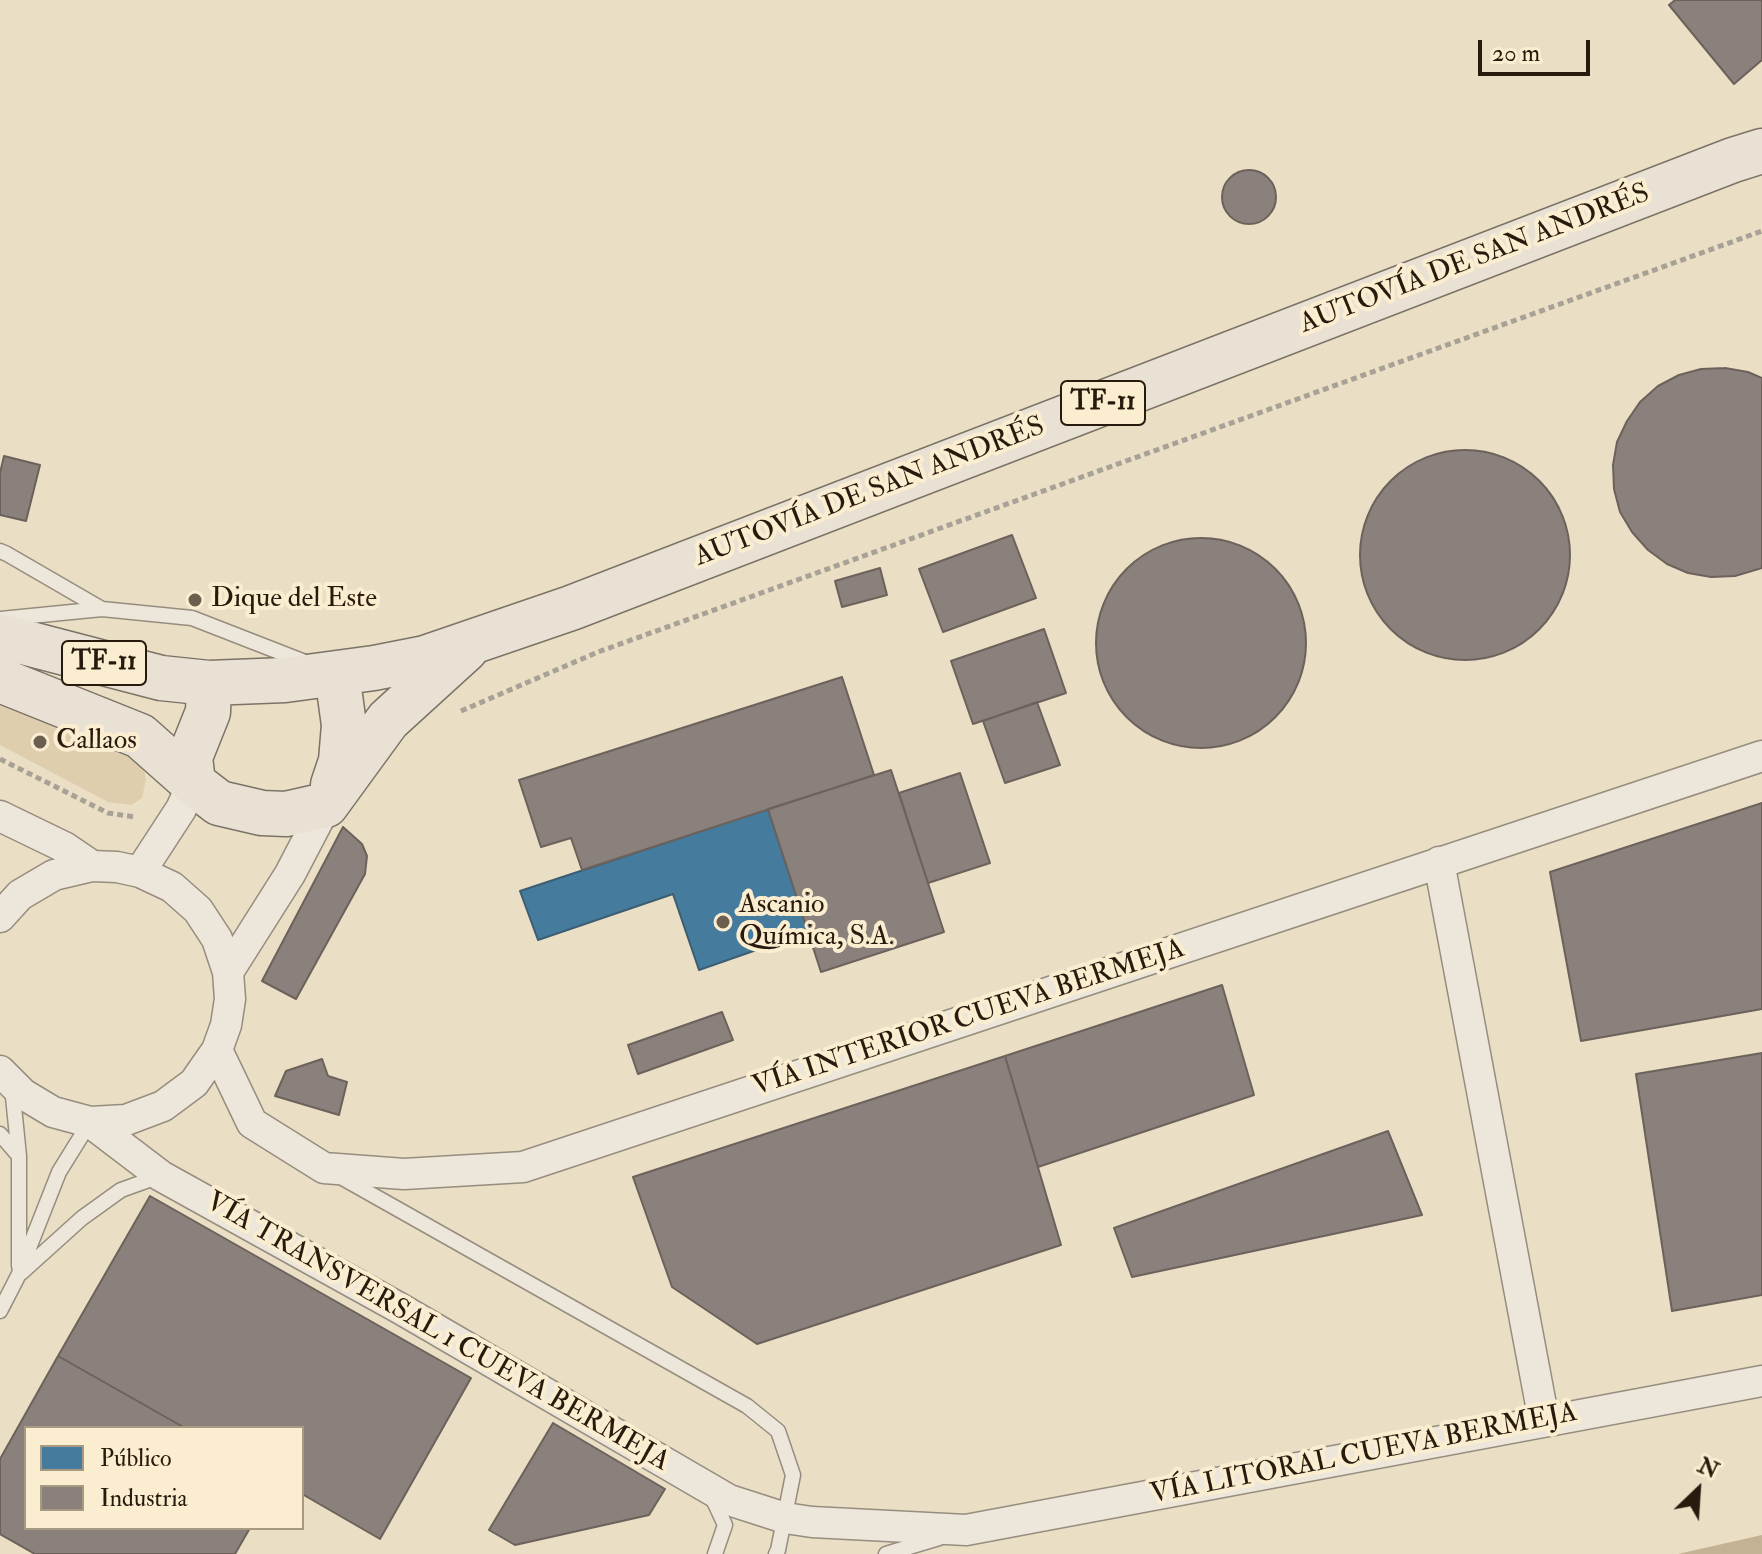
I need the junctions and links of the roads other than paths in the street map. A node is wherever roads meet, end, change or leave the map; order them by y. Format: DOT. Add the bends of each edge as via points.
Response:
graph roads {
  1 [pos="1752,152"];
  2 [pos="0,551"];
  3 [pos="102,609"];
  4 [pos="0,619"];
  5 [pos="0,636"];
  6 [pos="472,643"];
  7 [pos="337,674"];
  8 [pos="0,680"];
  9 [pos="209,683"];
  10 [pos="1762,756"];
  11 [pos="193,783"];
  12 [pos="326,805"];
  13 [pos="0,816"];
  14 [pos="1439,862"];
  15 [pos="92,866"];
  16 [pos="140,872"];
  17 [pos="0,917"];
  18 [pos="228,972"];
  19 [pos="217,1050"];
  20 [pos="6,1077"];
  21 [pos="90,1122"];
  22 [pos="0,1134"];
  23 [pos="19,1156"];
  24 [pos="324,1168"];
  25 [pos="161,1176"];
  26 [pos="18,1276"];
  27 [pos="0,1311"];
  28 [pos="1762,1381"];
  29 [pos="1544,1421"];
  30 [pos="707,1487"];
  31 [pos="785,1518"];
  32 [pos="966,1530"];
  33 [pos="715,1554"];
  34 [pos="776,1554"];
  35 [pos="886,1554"];
  1 -- 6 [label="main road, AUTOVÍA DE SAN ANDRÉS / TF-11"];
  2 -- 3 [label="lane"];
  3 -- 4 [label="lane"];
  3 -- 7 [label="lane" via="192,618"];
  5 -- 9 [label="main road, AUTOVÍA DE SAN ANDRÉS / TF-11" via="161,678"];
  6 -- 7 [label="main road, AUTOVÍA DE SAN ANDRÉS / TF-11" via="425,658"];
  6 -- 12 [label="main road" via="388,720"];
  7 -- 9 [label="main road, AUTOVÍA DE SAN ANDRÉS / TF-11"];
  7 -- 12 [label="main road" via="344,725 341,761"];
  8 -- 11 [label="main road" via="140,736"];
  9 -- 11 [label="main road" via="208,712 190,757"];
  10 -- 14 [label="street, VÍA INTERIOR CUEVA BERMEJA"];
  11 -- 12 [label="main road" via="219,803 262,813"];
  11 -- 16 [label="street"];
  12 -- 18 [label="street"];
  13 -- 15 [label="street"];
  14 -- 24 [label="street, VÍA INTERIOR CUEVA BERMEJA" via="523,1167 404,1174"];
  14 -- 29 [label="street"];
  15 -- 16 [label="street"];
  15 -- 17 [label="street" via="54,875 20,895"];
  16 -- 18 [label="street" via="172,887 198,910 217,939"];
  18 -- 19 [label="street" via="230,999"];
  19 -- 21 [label="street" via="194,1083 163,1106 126,1120"];
  19 -- 24 [label="street, VÍA INTERIOR CUEVA BERMEJA" via="252,1123"];
  20 -- 21 [label="street" via="53,1112"];
  20 -- 23 [label="lane"];
  21 -- 25 [label="street, VÍA TRANSVERSAL 1 CUEVA BERMEJA"];
  21 -- 26 [label="lane" via="59,1172"];
  22 -- 23 [label="lane"];
  23 -- 26 [label="lane"];
  24 -- 31 [label="lane" via="747,1406 778,1431 793,1475"];
  25 -- 26 [label="lane" via="121,1190"];
  25 -- 30 [label="street, VÍA TRANSVERSAL 1 CUEVA BERMEJA"];
  26 -- 27 [label="lane"];
  28 -- 29 [label="street, VÍA LITORAL CUEVA BERMEJA"];
  29 -- 32 [label="street, VÍA LITORAL CUEVA BERMEJA"];
  30 -- 31 [label="street, VÍA TRANSVERSAL 1 CUEVA BERMEJA"];
  30 -- 33 [label="lane" via="725,1525"];
  31 -- 32 [label="street, VÍA TRANSVERSAL 1 CUEVA BERMEJA"];
  31 -- 34 [label="lane"];
  32 -- 35 [label="lane"];
}
